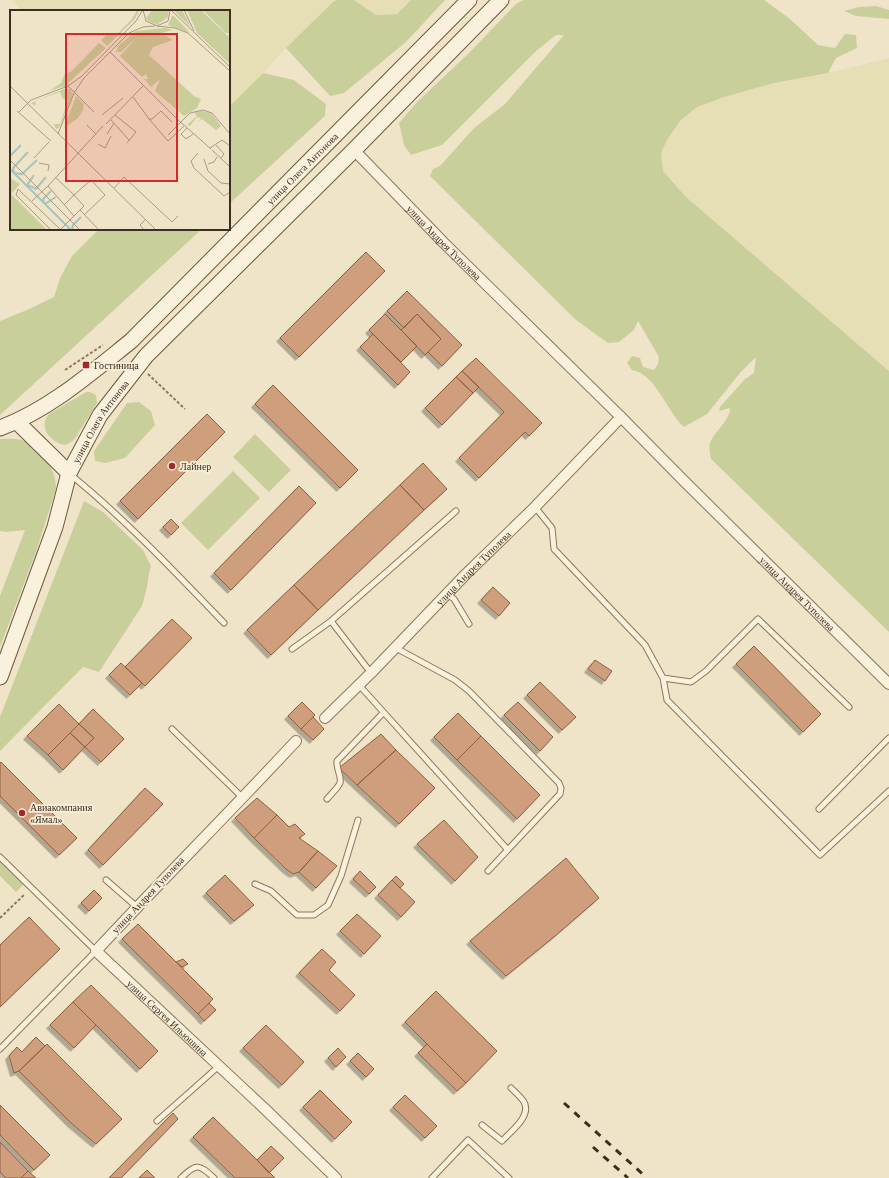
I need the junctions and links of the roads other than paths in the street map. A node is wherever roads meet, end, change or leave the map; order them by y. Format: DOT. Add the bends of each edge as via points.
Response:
graph roads {
  1 [pos="469,0"];
  2 [pos="502,0"];
  3 [pos="354,150"];
  4 [pos="621,417"];
  5 [pos="16,422"];
  6 [pos="0,428"];
  7 [pos="69,473"];
  8 [pos="535,507"];
  9 [pos="456,511"];
  10 [pos="446,594"];
  11 [pos="331,621"];
  12 [pos="224,624"];
  13 [pos="469,624"];
  14 [pos="396,648"];
  15 [pos="292,649"];
  16 [pos="371,673"];
  17 [pos="0,677"];
  18 [pos="663,678"];
  19 [pos="889,684"];
  20 [pos="358,685"];
  21 [pos="850,707"];
  22 [pos="383,713"];
  23 [pos="325,718"];
  24 [pos="172,729"];
  25 [pos="889,738"];
  26 [pos="296,741"];
  27 [pos="889,791"];
  28 [pos="243,798"];
  29 [pos="328,799"];
  30 [pos="819,808"];
  31 [pos="358,820"];
  32 [pos="508,850"];
  33 [pos="0,857"];
  34 [pos="488,871"];
  35 [pos="106,880"];
  36 [pos="255,884"];
  37 [pos="137,906"];
  38 [pos="96,951"];
  39 [pos="0,1049"];
  40 [pos="219,1066"];
  41 [pos="511,1088"];
  42 [pos="157,1121"];
  43 [pos="482,1125"];
  44 [pos="181,1178"];
  45 [pos="214,1178"];
  46 [pos="336,1178"];
  47 [pos="432,1178"];
  48 [pos="509,1178"];
  1 -- 5 [label="street, улица Олега Антонова" via="131,341 70,389"];
  2 -- 3 [label="street, улица Олега Антонова"];
  3 -- 4 [label="street, улица Андрея Туполева" via="444,243"];
  3 -- 7 [label="street, улица Олега Антонова" via="146,356 100,415"];
  4 -- 8 [label="street, улица Андрея Туполева"];
  4 -- 19 [label="street, улица Андрея Туполева"];
  5 -- 6 [label="street, улица Олега Антонова"];
  5 -- 7 [label="street"];
  7 -- 12 [label="lane" via="100,498"];
  7 -- 17 [label="street, улица Олега Антонова" via="55,527"];
  8 -- 10 [label="street, улица Андрея Туполева"];
  8 -- 18 [label="lane" via="552,528 554,549 645,645"];
  9 -- 11 [label="lane"];
  10 -- 13 [label="lane" via="454,599"];
  10 -- 14 [label="street, улица Андрея Туполева"];
  11 -- 15 [label="lane"];
  11 -- 16 [label="lane"];
  14 -- 16 [label="street, улица Андрея Туполева"];
  14 -- 32 [label="lane" via="455,680 469,691 559,783 560,794"];
  16 -- 20 [label="street, улица Андрея Туполева"];
  18 -- 21 [label="lane" via="691,682 706,671 758,619"];
  18 -- 27 [label="lane" via="667,700 820,855"];
  20 -- 22 [label="lane"];
  20 -- 23 [label="street, улица Андрея Туполева"];
  22 -- 29 [label="lane" via="337,761 340,783"];
  22 -- 32 [label="lane"];
  24 -- 28 [label="lane"];
  25 -- 30 [label="lane"];
  26 -- 28 [label="street, улица Андрея Туполева"];
  28 -- 37 [label="street, улица Андрея Туполева"];
  31 -- 36 [label="lane" via="328,905 314,915 297,914 272,891"];
  32 -- 34 [label="lane"];
  33 -- 38 [label="lane, улица Сергея Ильюшина"];
  35 -- 37 [label="lane"];
  37 -- 38 [label="street, улица Андрея Туполева"];
  38 -- 39 [label="lane, улица Андрея Туполева"];
  38 -- 40 [label="street, улица Сергея Ильюшина"];
  40 -- 42 [label="lane"];
  40 -- 46 [label="street, улица Сергея Ильюшина"];
  41 -- 43 [label="lane" via="524,1102 524,1117 502,1141"];
  44 -- 45 [label="lane" via="196,1166 202,1167"];
  47 -- 48 [label="lane" via="468,1140"];
}
